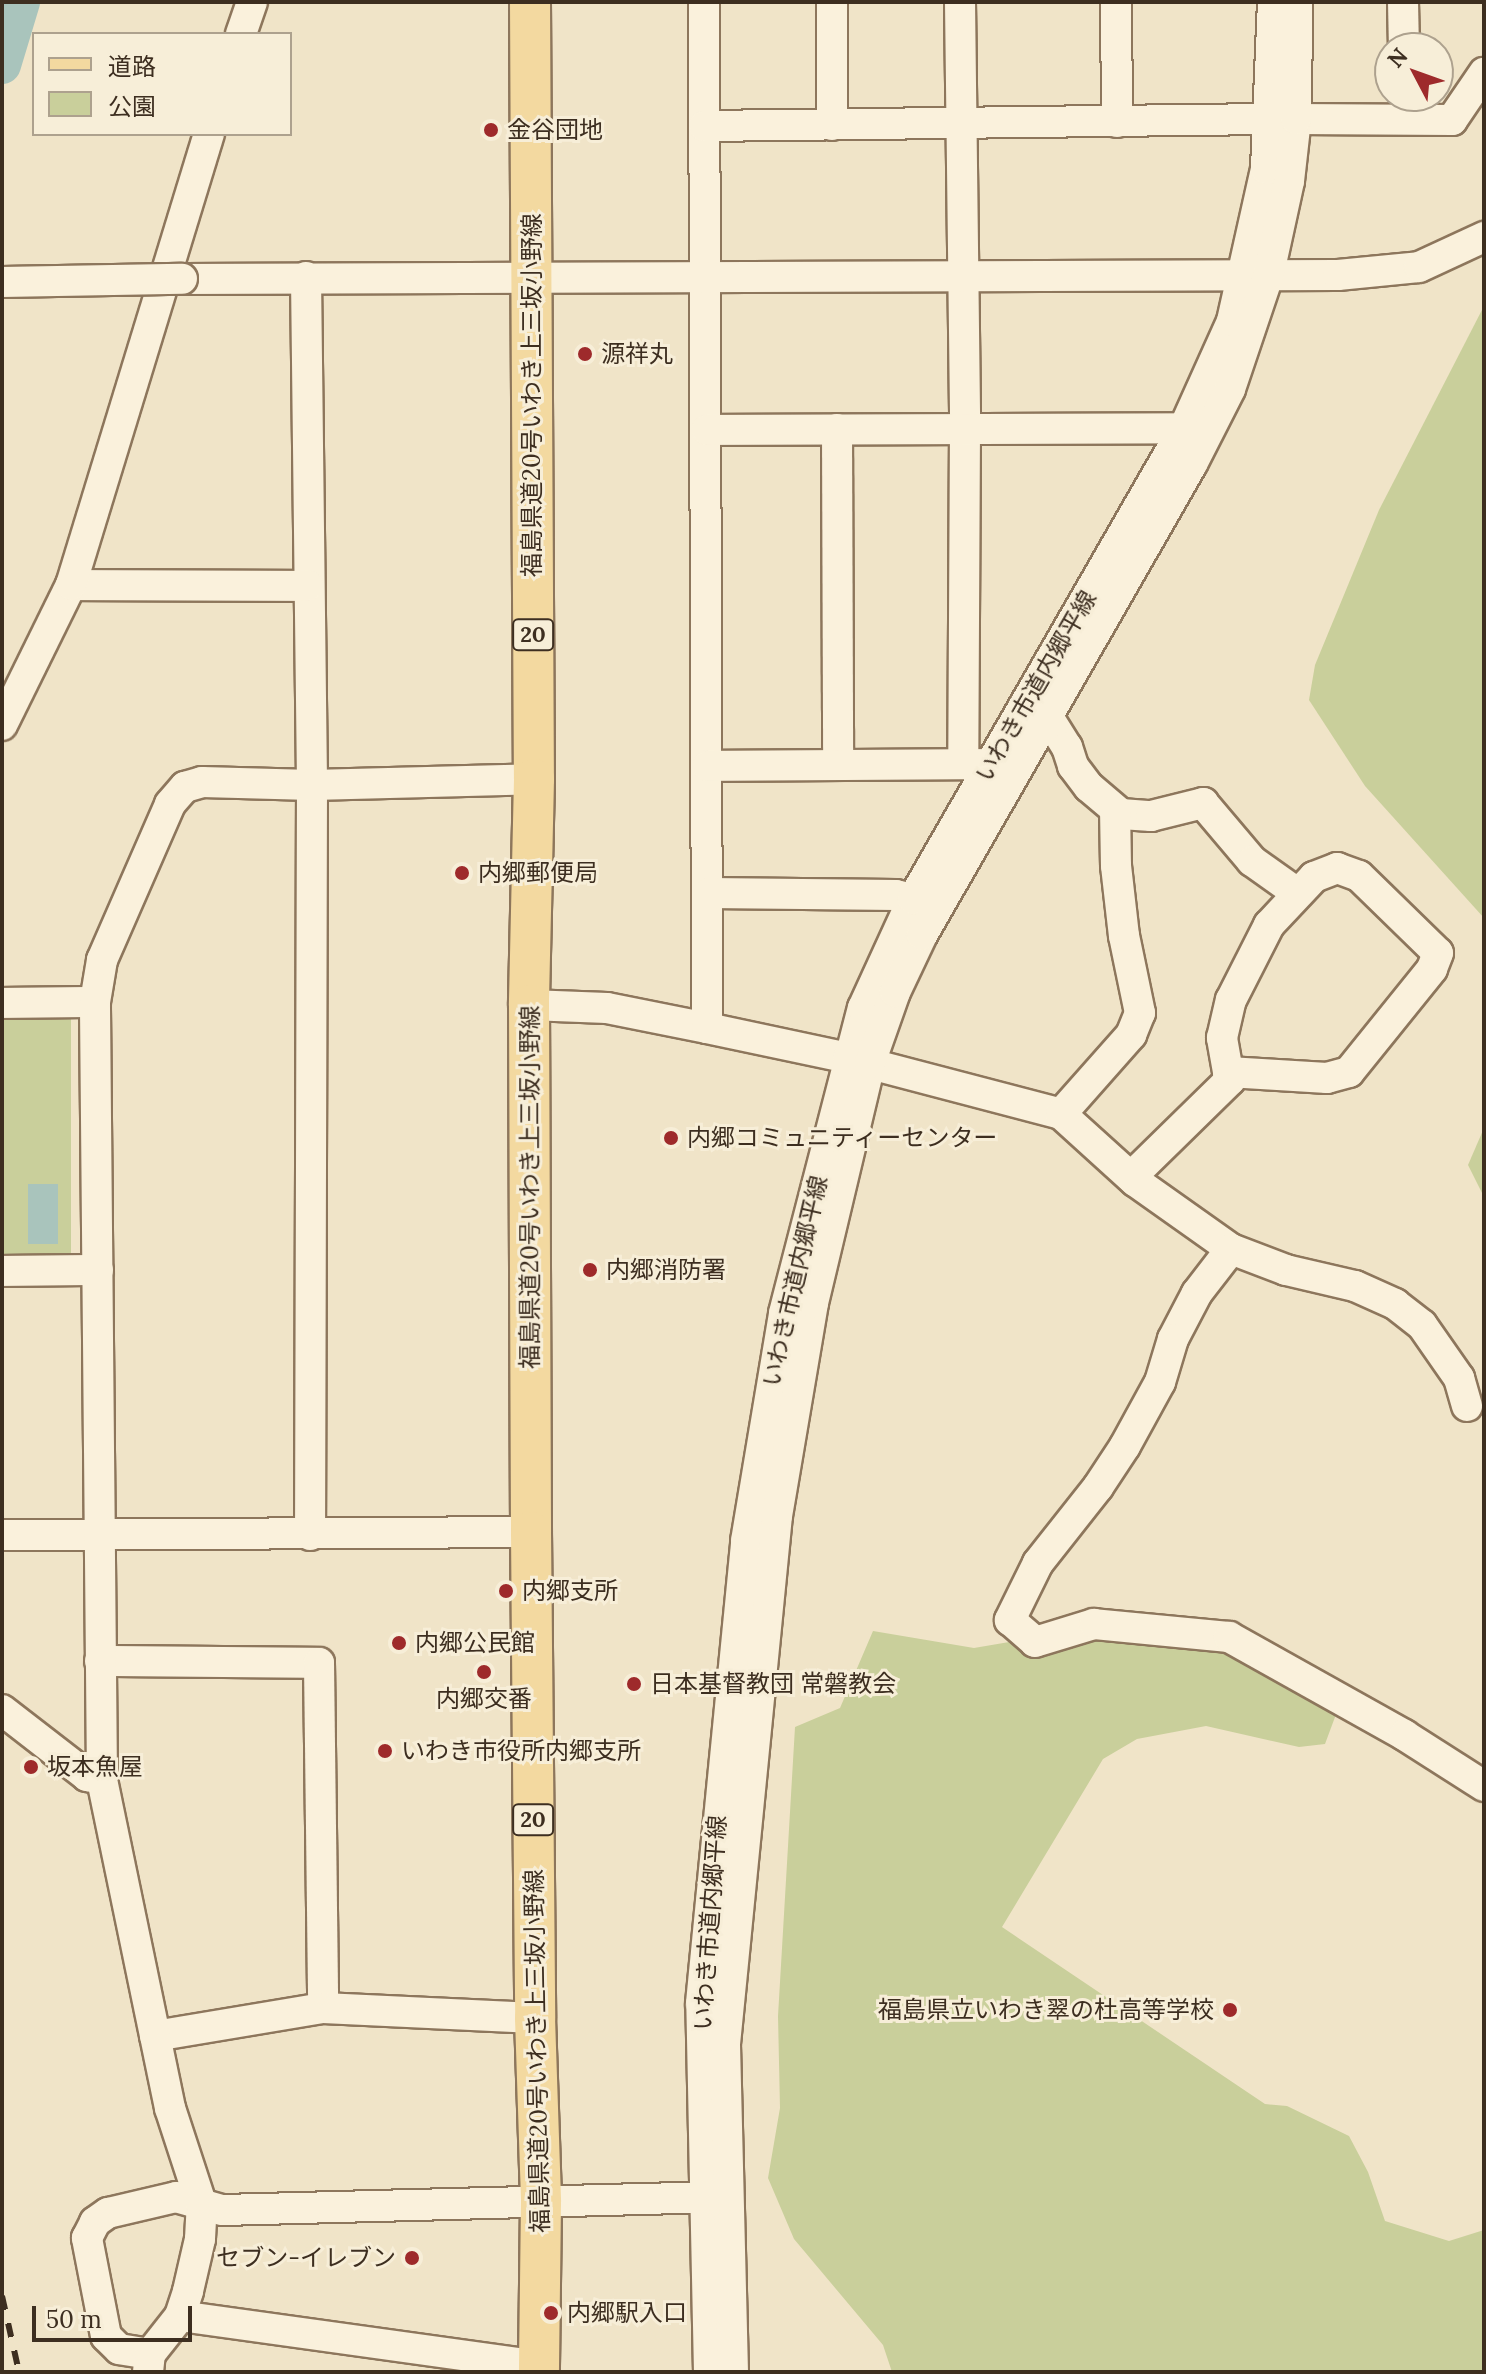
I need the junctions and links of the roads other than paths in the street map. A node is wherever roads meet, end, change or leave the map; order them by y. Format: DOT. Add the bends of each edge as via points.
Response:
graph roads {
  1 [pos="252,2"];
  2 [pos="530,2"];
  3 [pos="704,2"];
  4 [pos="832,2"];
  5 [pos="960,2"];
  6 [pos="1116,2"];
  7 [pos="1273,2"];
  8 [pos="1297,2"];
  9 [pos="1403,2"];
  10 [pos="242,32"];
  11 [pos="1404,32"];
  12 [pos="1484,73"];
  13 [pos="1374,111"];
  14 [pos="1420,112"];
  15 [pos="1283,119"];
  16 [pos="1117,122"];
  17 [pos="960,124"];
  18 [pos="832,125"];
  19 [pos="704,126"];
  20 [pos="208,136"];
  21 [pos="1484,237"];
  22 [pos="1257,274"];
  23 [pos="530,276"];
  24 [pos="964,276"];
  25 [pos="306,277"];
  26 [pos="705,277"];
  27 [pos="2,282"];
  28 [pos="1184,428"];
  29 [pos="837,429"];
  30 [pos="965,429"];
  31 [pos="707,430"];
  32 [pos="71,585"];
  33 [pos="308,586"];
  34 [pos="1048,717"];
  35 [pos="2,725"];
  36 [pos="838,765"];
  37 [pos="708,766"];
  38 [pos="990,766"];
  39 [pos="534,779"];
  40 [pos="312,785"];
  41 [pos="1115,810"];
  42 [pos="709,893"];
  43 [pos="1297,893"];
  44 [pos="913,899"];
  45 [pos="95,1002"];
  46 [pos="2,1003"];
  47 [pos="529,1005"];
  48 [pos="707,1028"];
  49 [pos="859,1060"];
  50 [pos="1228,1072"];
  51 [pos="1061,1114"];
  52 [pos="1131,1177"];
  53 [pos="1231,1249"];
  54 [pos="98,1270"];
  55 [pos="2,1271"];
  56 [pos="1467,1406"];
  57 [pos="531,1532"];
  58 [pos="100,1534"];
  59 [pos="2,1535"];
  60 [pos="310,1535"];
  61 [pos="100,1661"];
  62 [pos="2,1710"];
  63 [pos="102,1779"];
  64 [pos="1484,1786"];
  65 [pos="323,2008"];
  66 [pos="535,2018"];
  67 [pos="155,2036"];
  68 [pos="715,2197"];
  69 [pos="541,2202"];
  70 [pos="202,2206"];
  71 [pos="180,2316"];
  72 [pos="149,2363"];
  73 [pos="539,2369"];
  74 [pos="709,2372"];
  75 [pos="733,2372"];
  1 -- 10 [label="street"];
  2 -- 23 [label="main road, 福島県道20号いわき上三坂小野線 / 20"];
  3 -- 19 [label="street"];
  4 -- 18 [label="street"];
  5 -- 17 [label="street"];
  6 -- 16 [label="street"];
  7 -- 15 [label="street, いわき市道内郷平線"];
  8 -- 15 [label="street, いわき市道内郷平線"];
  9 -- 11 [label="street"];
  12 -- 14 [label="street" via="1452,120"];
  13 -- 15 [label="street"];
  15 -- 16 [label="street"];
  15 -- 22 [label="street, いわき市道内郷平線" via="1266,169"];
  16 -- 17 [label="street"];
  17 -- 18 [label="street"];
  17 -- 24 [label="street"];
  18 -- 19 [label="street"];
  19 -- 26 [label="street"];
  20 -- 32 [label="street"];
  21 -- 22 [label="street" via="1419,267 1338,275"];
  22 -- 24 [label="street"];
  22 -- 28 [label="street, いわき市道内郷平線"];
  22 -- 34 [label="street, いわき市道内郷平線" via="1230,389"];
  23 -- 25 [label="street"];
  23 -- 26 [label="street"];
  23 -- 39 [label="main road, 福島県道20号いわき上三坂小野線 / 20"];
  24 -- 26 [label="street"];
  24 -- 30 [label="street"];
  25 -- 27 [label="street, bridge"];
  25 -- 33 [label="street"];
  26 -- 31 [label="street"];
  28 -- 30 [label="street"];
  28 -- 38 [label="street, いわき市道内郷平線"];
  29 -- 30 [label="street"];
  29 -- 31 [label="street"];
  29 -- 36 [label="street"];
  30 -- 38 [label="street"];
  31 -- 37 [label="street"];
  32 -- 33 [label="street"];
  32 -- 35 [label="street"];
  33 -- 40 [label="street"];
  34 -- 38 [label="street, いわき市道内郷平線"];
  34 -- 41 [label="street" via="1073,766"];
  36 -- 37 [label="street"];
  36 -- 38 [label="street"];
  37 -- 42 [label="street"];
  38 -- 44 [label="street, いわき市道内郷平線"];
  38 -- 49 [label="street, いわき市道内郷平線" via="922,935"];
  39 -- 40 [label="street"];
  39 -- 47 [label="main road, 福島県道20号いわき上三坂小野線 / 20"];
  40 -- 45 [label="street" via="202,782 185,787 170,804 102,960"];
  40 -- 60 [label="street"];
  41 -- 43 [label="street" via="1142,817 1203,803 1252,861"];
  41 -- 51 [label="street" via="1124,936 1140,1013 1131,1035"];
  42 -- 44 [label="street"];
  42 -- 48 [label="street"];
  43 -- 50 [label="street" via="1262,935 1231,1000 1222,1038"];
  43 -- 50 [label="street" via="1326,872 1349,870 1438,953 1435,964 1349,1072 1327,1078"];
  44 -- 49 [label="street, いわき市道内郷平線" via="863,1008"];
  45 -- 46 [label="street"];
  45 -- 54 [label="street"];
  47 -- 48 [label="street" via="607,1008"];
  47 -- 57 [label="main road, 福島県道20号いわき上三坂小野線 / 20"];
  48 -- 49 [label="street"];
  49 -- 51 [label="street"];
  49 -- 68 [label="street, いわき市道内郷平線" via="777,1516"];
  50 -- 52 [label="street" via="1230,1080"];
  51 -- 52 [label="street"];
  52 -- 53 [label="street"];
  53 -- 56 [label="street" via="1286,1270 1355,1286 1395,1304 1422,1325 1459,1378"];
  53 -- 64 [label="street" via="1191,1304 1160,1382 1125,1446 1038,1563 1010,1620 1035,1642 1094,1624 1229,1637"];
  54 -- 55 [label="street"];
  54 -- 58 [label="street"];
  57 -- 60 [label="street"];
  57 -- 66 [label="main road, 福島県道20号いわき上三坂小野線 / 20"];
  58 -- 59 [label="street"];
  58 -- 60 [label="street"];
  58 -- 61 [label="street"];
  61 -- 63 [label="street"];
  61 -- 65 [label="street" via="319,1663"];
  62 -- 63 [label="street" via="87,1776"];
  63 -- 67 [label="street"];
  65 -- 66 [label="street"];
  65 -- 67 [label="street"];
  66 -- 69 [label="main road, 福島県道20号いわき上三坂小野線 / 20"];
  67 -- 70 [label="street" via="170,2108"];
  68 -- 69 [label="street"];
  68 -- 74 [label="street, いわき市道内郷平線"];
  68 -- 75 [label="street, いわき市道内郷平線"];
  69 -- 70 [label="street" via="222,2210"];
  69 -- 73 [label="main road, 福島県道20号いわき上三坂小野線 / 20"];
  70 -- 71 [label="street" via="200,2239"];
  70 -- 72 [label="street" via="176,2197 108,2213 95,2222 87,2238 106,2336 119,2349"];
  71 -- 72 [label="street"];
  71 -- 73 [label="street"];
}
